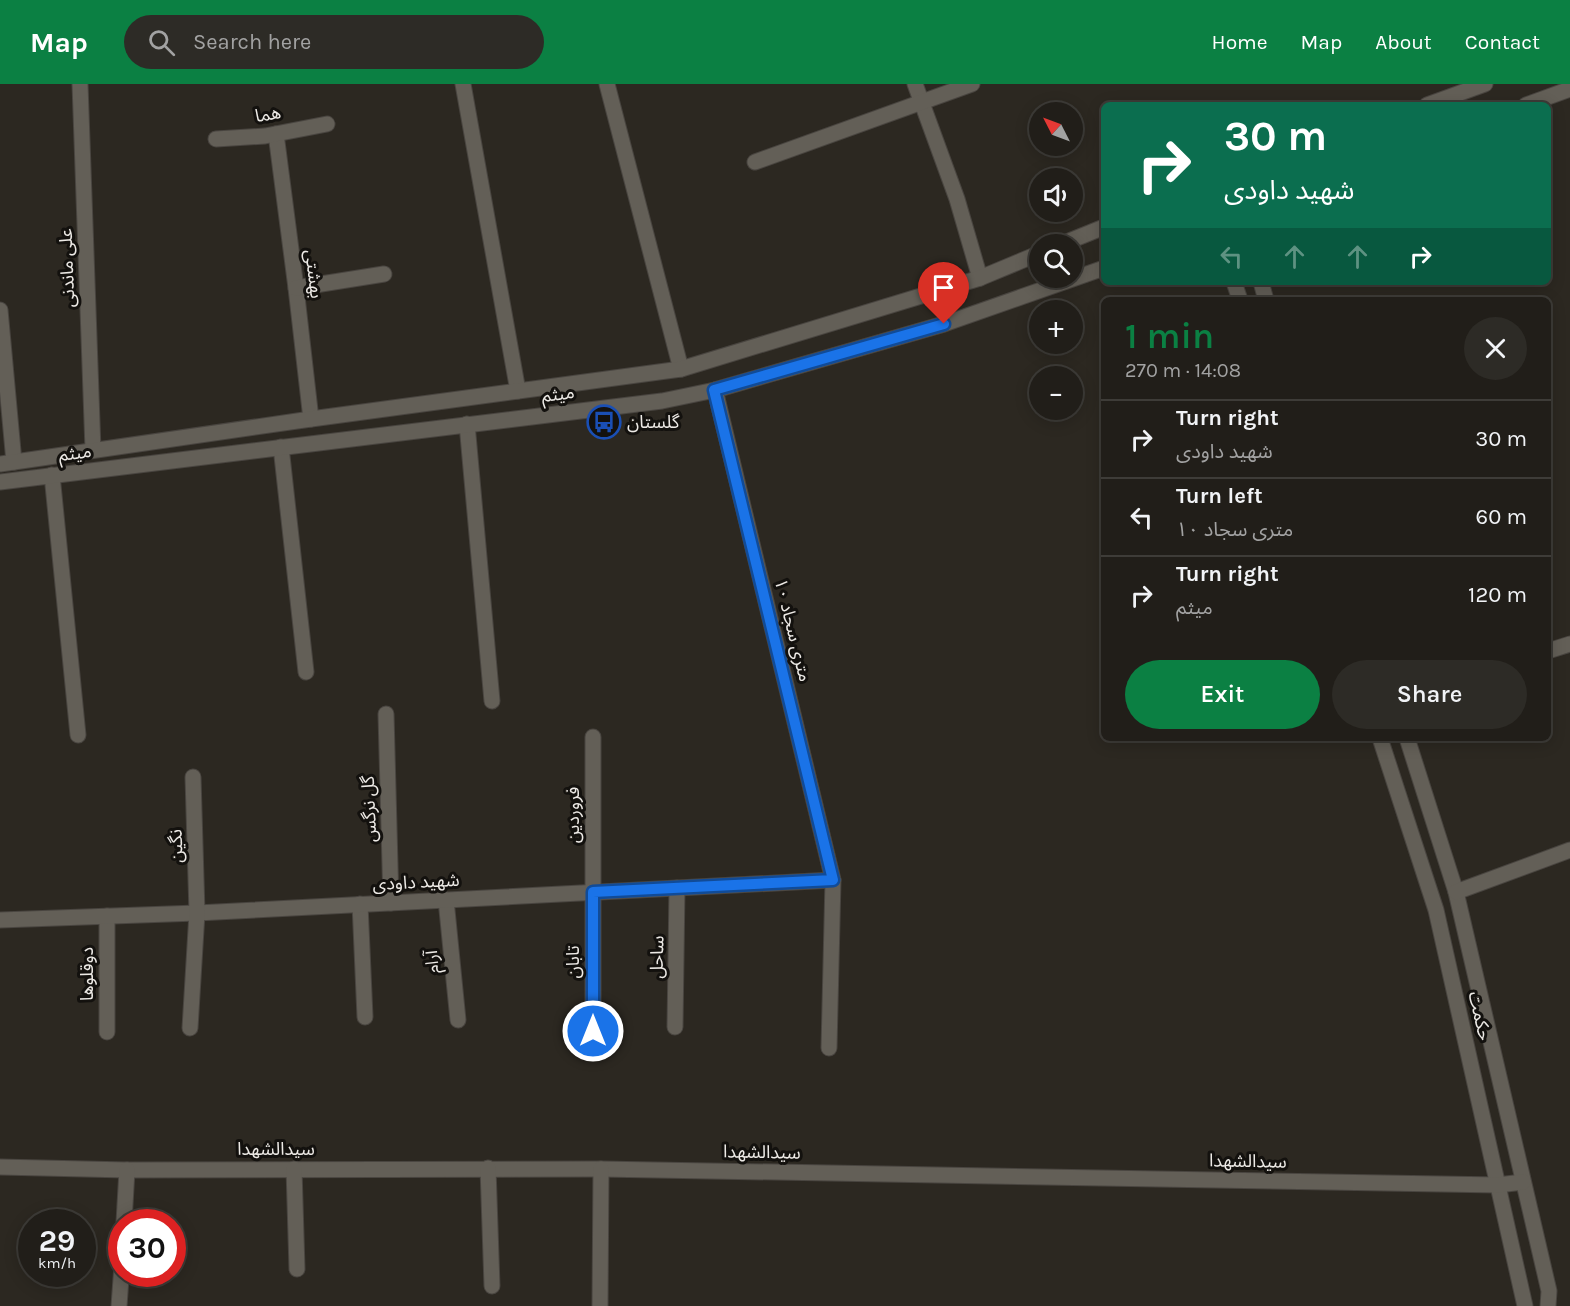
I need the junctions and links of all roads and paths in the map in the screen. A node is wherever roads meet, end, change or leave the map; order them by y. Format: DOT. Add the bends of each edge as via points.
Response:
graph roads {
  1 [pos="80,84"];
  2 [pos="463,84"];
  3 [pos="607,84"];
  4 [pos="915,84"];
  5 [pos="972,84"];
  6 [pos="1485,84"];
  7 [pos="1570,89"];
  8 [pos="921,102"];
  9 [pos="1435,102"];
  10 [pos="1534,102"];
  11 [pos="327,124"];
  12 [pos="276,134"];
  13 [pos="216,139"];
  14 [pos="755,162"];
  15 [pos="1101,228"];
  16 [pos="1083,236"];
  17 [pos="1029,258"];
  18 [pos="1101,269"];
  19 [pos="384,274"];
  20 [pos="980,278"];
  21 [pos="296,288"];
  22 [pos="0,310"];
  23 [pos="681,369"];
  24 [pos="714,390"];
  25 [pos="518,391"];
  26 [pos="310,419"];
  27 [pos="467,424"];
  28 [pos="281,447"];
  29 [pos="93,450"];
  30 [pos="7,463"];
  31 [pos="52,475"];
  32 [pos="0,482"];
  33 [pos="1570,644"];
  34 [pos="1551,650"];
  35 [pos="306,672"];
  36 [pos="492,701"];
  37 [pos="386,714"];
  38 [pos="78,735"];
  39 [pos="593,737"];
  40 [pos="1381,741"];
  41 [pos="1408,741"];
  42 [pos="193,777"];
  43 [pos="1570,850"];
  44 [pos="833,880"];
  45 [pos="677,888"];
  46 [pos="593,892"];
  47 [pos="1456,892"];
  48 [pos="446,900"];
  49 [pos="391,903"];
  50 [pos="360,904"];
  51 [pos="197,913"];
  52 [pos="107,916"];
  53 [pos="0,920"];
  54 [pos="365,1017"];
  55 [pos="458,1020"];
  56 [pos="675,1027"];
  57 [pos="190,1028"];
  58 [pos="593,1031"];
  59 [pos="107,1032"];
  60 [pos="829,1048"];
  61 [pos="0,1167"];
  62 [pos="488,1168"];
  63 [pos="294,1169"];
  64 [pos="601,1169"];
  65 [pos="127,1170"];
  66 [pos="1523,1182"];
  67 [pos="1498,1185"];
  68 [pos="125,1209"];
  69 [pos="297,1269"];
  70 [pos="492,1286"];
  71 [pos="120,1287"];
  72 [pos="119,1306"];
  73 [pos="600,1306"];
  74 [pos="1525,1306"];
  75 [pos="1548,1306"];
  1 -- 29 [label="street, علی ماندنی"];
  2 -- 25 [label="street"];
  3 -- 23 [label="street"];
  4 -- 8 [label="street"];
  5 -- 8 [label="street"];
  6 -- 9 [label="street"];
  7 -- 10 [label="street"];
  8 -- 14 [label="street"];
  8 -- 20 [label="street" via="957,199"];
  11 -- 12 [label="street, هما"];
  12 -- 13 [label="street, هما"];
  12 -- 21 [label="street, بهشتی"];
  15 -- 16 [label="street"];
  17 -- 20 [label="street, میثم"];
  18 -- 24 [label="street, میثم" via="944,324"];
  19 -- 21 [label="street"];
  20 -- 23 [label="street, میثم"];
  21 -- 26 [label="street, بهشتی"];
  22 -- 30 [label="street"];
  23 -- 25 [label="street, میثم"];
  24 -- 27 [label="street, میثم" via="662,401"];
  24 -- 44 [label="street, ۱۰ متری سجاد"];
  25 -- 26 [label="street, میثم"];
  26 -- 29 [label="street, میثم"];
  27 -- 28 [label="street, میثم"];
  27 -- 36 [label="street"];
  28 -- 31 [label="street, میثم"];
  28 -- 35 [label="street"];
  29 -- 30 [label="street, میثم"];
  31 -- 32 [label="street, میثم"];
  31 -- 38 [label="street"];
  33 -- 34 [label="street"];
  37 -- 49 [label="street, گل نرگس"];
  39 -- 46 [label="street, فروردین"];
  40 -- 67 [label="street, حکمت" via="1436,910"];
  41 -- 47 [label="street, حکمت"];
  42 -- 51 [label="street, نگین"];
  43 -- 47 [label="street"];
  44 -- 45 [label="street, شهید داودی"];
  44 -- 60 [label="street, ۱۰ متری سجاد"];
  45 -- 46 [label="street, شهید داودی"];
  45 -- 56 [label="street, ساحل"];
  46 -- 48 [label="street, شهید داودی"];
  46 -- 58 [label="street, تابان"];
  47 -- 66 [label="street, حکمت"];
  48 -- 49 [label="street, شهید داودی"];
  48 -- 55 [label="street, آرام"];
  49 -- 50 [label="street, شهید داودی"];
  50 -- 51 [label="street, شهید داودی"];
  50 -- 54 [label="street"];
  51 -- 52 [label="street, شهید داودی"];
  51 -- 57 [label="street, نگین"];
  52 -- 53 [label="street, شهید داودی"];
  52 -- 59 [label="street, دوقلوها"];
  61 -- 65 [label="street, سیدالشهدا"];
  62 -- 63 [label="street, سیدالشهدا"];
  62 -- 64 [label="street, سیدالشهدا"];
  62 -- 70 [label="street"];
  63 -- 65 [label="street, سیدالشهدا"];
  63 -- 69 [label="street"];
  64 -- 67 [label="street, سیدالشهدا"];
  64 -- 73 [label="street"];
  65 -- 68 [label="street"];
  66 -- 67 [label="street, سیدالشهدا"];
  66 -- 75 [label="street, حکمت" via="1549,1291"];
  67 -- 74 [label="street, حکمت"];
  71 -- 72 [label="street"];
}
